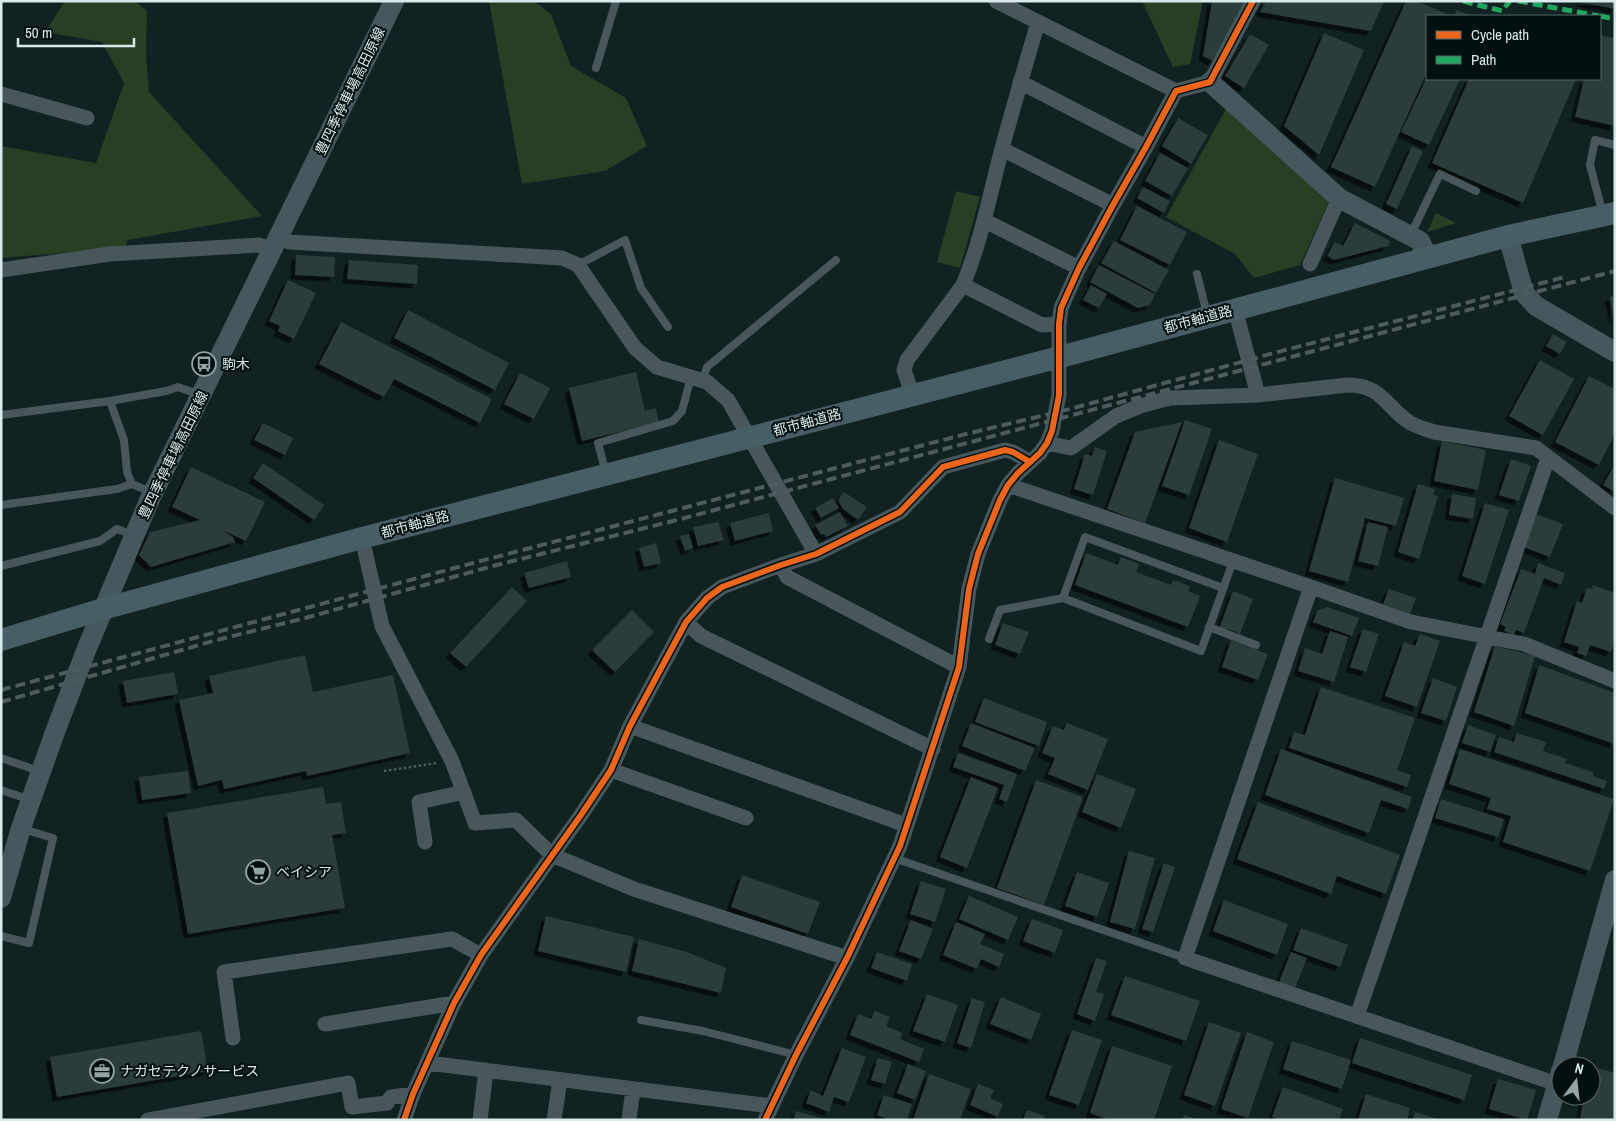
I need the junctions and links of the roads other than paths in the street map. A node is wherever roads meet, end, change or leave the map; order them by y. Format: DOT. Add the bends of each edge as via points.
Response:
graph roads {
  1 [pos="394,1"];
  2 [pos="616,1"];
  3 [pos="996,1"];
  4 [pos="1253,1"];
  5 [pos="1038,22"];
  6 [pos="596,68"];
  7 [pos="1020,82"];
  8 [pos="1210,82"];
  9 [pos="1176,91"];
  10 [pos="1,94"];
  11 [pos="87,118"];
  12 [pos="1615,145"];
  13 [pos="1146,147"];
  14 [pos="1002,149"];
  15 [pos="1476,191"];
  16 [pos="1339,198"];
  17 [pos="1112,206"];
  18 [pos="1609,215"];
  19 [pos="984,222"];
  20 [pos="1410,236"];
  21 [pos="1508,236"];
  22 [pos="275,243"];
  23 [pos="1428,258"];
  24 [pos="836,260"];
  25 [pos="1310,264"];
  26 [pos="578,266"];
  27 [pos="1079,268"];
  28 [pos="1,270"];
  29 [pos="1197,274"];
  30 [pos="963,285"];
  31 [pos="1235,309"];
  32 [pos="1208,316"];
  33 [pos="1059,324"];
  34 [pos="668,327"];
  35 [pos="1615,352"];
  36 [pos="1060,356"];
  37 [pos="697,379"];
  38 [pos="912,394"];
  39 [pos="202,395"];
  40 [pos="1258,395"];
  41 [pos="110,401"];
  42 [pos="1,415"];
  43 [pos="750,437"];
  44 [pos="1047,443"];
  45 [pos="1548,458"];
  46 [pos="1030,462"];
  47 [pos="606,475"];
  48 [pos="132,484"];
  49 [pos="1008,486"];
  50 [pos="153,493"];
  51 [pos="1,505"];
  52 [pos="1615,508"];
  53 [pos="134,535"];
  54 [pos="362,538"];
  55 [pos="816,554"];
  56 [pos="1233,561"];
  57 [pos="781,565"];
  58 [pos="1,566"];
  59 [pos="1311,587"];
  60 [pos="1224,588"];
  61 [pos="1063,598"];
  62 [pos="103,609"];
  63 [pos="686,622"];
  64 [pos="1210,627"];
  65 [pos="1486,638"];
  66 [pos="1,640"];
  67 [pos="989,640"];
  68 [pos="1256,645"];
  69 [pos="959,667"];
  70 [pos="1615,681"];
  71 [pos="630,726"];
  72 [pos="933,749"];
  73 [pos="1,758"];
  74 [pos="611,770"];
  75 [pos="41,772"];
  76 [pos="1,790"];
  77 [pos="464,792"];
  78 [pos="31,800"];
  79 [pos="746,818"];
  80 [pos="906,824"];
  81 [pos="21,828"];
  82 [pos="425,842"];
  83 [pos="552,855"];
  84 [pos="894,858"];
  85 [pos="5,870"];
  86 [pos="1615,880"];
  87 [pos="1,898"];
  88 [pos="1611,909"];
  89 [pos="1,936"];
  90 [pos="481,955"];
  91 [pos="847,958"];
  92 [pos="1185,958"];
  93 [pos="458,1006"];
  94 [pos="1357,1016"];
  95 [pos="641,1020"];
  96 [pos="325,1024"];
  97 [pos="233,1038"];
  98 [pos="796,1055"];
  99 [pos="1566,1056"];
  100 [pos="428,1063"];
  101 [pos="486,1070"];
  102 [pos="1551,1071"];
  103 [pos="560,1080"];
  104 [pos="633,1089"];
  105 [pos="413,1094"];
  106 [pos="772,1106"];
  107 [pos="1551,1106"];
  108 [pos="150,1120"];
  109 [pos="404,1120"];
  110 [pos="480,1120"];
  111 [pos="554,1120"];
  112 [pos="630,1120"];
  113 [pos="765,1120"];
  114 [pos="1547,1120"];
  1 -- 22 [label="main road, 豊四季停車場高田原線"];
  2 -- 6 [label="lane"];
  3 -- 5 [label="street"];
  4 -- 8 [label="street"];
  5 -- 7 [label="street"];
  5 -- 9 [label="street"];
  7 -- 13 [label="street"];
  7 -- 14 [label="street"];
  8 -- 9 [label="street"];
  8 -- 16 [label="main road"];
  9 -- 13 [label="street"];
  10 -- 11 [label="street"];
  12 -- 18 [label="lane" via="1595,140 1590,165"];
  13 -- 17 [label="street"];
  14 -- 17 [label="street"];
  14 -- 19 [label="street"];
  15 -- 20 [label="lane" via="1440,174"];
  16 -- 20 [label="main road"];
  16 -- 25 [label="street"];
  17 -- 27 [label="street"];
  18 -- 21 [label="main road, 都市軸道路"];
  19 -- 27 [label="street"];
  19 -- 30 [label="street"];
  20 -- 23 [label="main road" via="1420,241"];
  21 -- 23 [label="main road, 都市軸道路"];
  21 -- 35 [label="main road" via="1524,293 1536,306"];
  22 -- 26 [label="street" via="562,258"];
  22 -- 28 [label="street" via="110,254"];
  22 -- 39 [label="main road, 豊四季停車場高田原線"];
  23 -- 31 [label="main road, 都市軸道路"];
  24 -- 37 [label="lane" via="707,367"];
  26 -- 34 [label="lane" via="625,240 642,288"];
  26 -- 37 [label="street" via="635,348 657,367"];
  27 -- 33 [label="street" via="1061,308"];
  29 -- 32 [label="lane"];
  30 -- 33 [label="street" via="1042,325"];
  30 -- 38 [label="street" via="907,360 904,370"];
  31 -- 32 [label="main road, 都市軸道路"];
  31 -- 40 [label="street"];
  32 -- 36 [label="main road, 都市軸道路"];
  33 -- 36 [label="street"];
  36 -- 38 [label="main road, 都市軸道路"];
  36 -- 44 [label="street" via="1059,395"];
  37 -- 43 [label="street" via="707,382 728,400"];
  37 -- 47 [label="lane" via="682,411 673,421 598,443"];
  38 -- 43 [label="main road, 都市軸道路"];
  39 -- 41 [label="lane" via="178,388"];
  39 -- 50 [label="main road, 豊四季停車場高田原線"];
  40 -- 44 [label="street" via="1170,398 1116,416 1072,448"];
  40 -- 45 [label="street" via="1361,385 1378,393 1420,428 1536,448"];
  41 -- 42 [label="lane"];
  41 -- 48 [label="lane" via="124,440 127,472"];
  43 -- 47 [label="main road, 都市軸道路"];
  43 -- 55 [label="street"];
  44 -- 46 [label="street"];
  45 -- 52 [label="street"];
  45 -- 65 [label="street"];
  46 -- 49 [label="street"];
  46 -- 55 [label="street" via="1005,450 943,467 900,512"];
  47 -- 54 [label="main road, 都市軸道路"];
  48 -- 50 [label="lane"];
  48 -- 51 [label="lane" via="117,489"];
  49 -- 56 [label="street"];
  49 -- 69 [label="street" via="978,554 969,589"];
  50 -- 53 [label="main road, 豊四季停車場高田原線"];
  53 -- 58 [label="lane" via="117,529 100,541"];
  53 -- 62 [label="main road, 豊四季停車場高田原線"];
  54 -- 62 [label="main road, 都市軸道路"];
  54 -- 77 [label="street" via="382,626 452,761"];
  55 -- 57 [label="street"];
  56 -- 59 [label="street"];
  56 -- 60 [label="lane"];
  57 -- 63 [label="street" via="722,588 707,598"];
  57 -- 69 [label="street" via="786,577"];
  59 -- 65 [label="street" via="1411,622"];
  59 -- 92 [label="street"];
  60 -- 61 [label="lane" via="1085,538 1070,569"];
  60 -- 64 [label="lane"];
  61 -- 64 [label="lane" via="1201,651"];
  61 -- 67 [label="lane" via="1000,610"];
  62 -- 66 [label="main road, 都市軸道路"];
  62 -- 75 [label="main road, 豊四季停車場高田原線"];
  63 -- 71 [label="street"];
  63 -- 72 [label="street" via="701,636"];
  64 -- 68 [label="lane"];
  65 -- 70 [label="street" via="1524,644"];
  65 -- 94 [label="street"];
  69 -- 72 [label="street"];
  71 -- 74 [label="street"];
  71 -- 80 [label="street"];
  72 -- 80 [label="street"];
  73 -- 75 [label="lane"];
  74 -- 79 [label="street"];
  74 -- 83 [label="street"];
  75 -- 78 [label="main road, 豊四季停車場高田原線"];
  76 -- 78 [label="lane"];
  77 -- 82 [label="street" via="419,802"];
  77 -- 83 [label="street" via="475,823 516,820"];
  78 -- 81 [label="main road, 豊四季停車場高田原線"];
  80 -- 84 [label="street"];
  81 -- 85 [label="main road, 豊四季停車場高田原線"];
  81 -- 89 [label="lane" via="53,838 28,943"];
  83 -- 90 [label="street"];
  83 -- 91 [label="street" via="634,889"];
  84 -- 91 [label="street"];
  84 -- 92 [label="lane"];
  85 -- 87 [label="main road, 豊四季停車場高田原線"];
  86 -- 88 [label="main road"];
  88 -- 99 [label="main road"];
  90 -- 93 [label="street"];
  90 -- 97 [label="street" via="452,939 224,972"];
  91 -- 98 [label="street"];
  92 -- 94 [label="street"];
  93 -- 96 [label="street"];
  93 -- 100 [label="street"];
  94 -- 102 [label="street"];
  95 -- 98 [label="lane" via="703,1031"];
  98 -- 106 [label="street"];
  100 -- 101 [label="street"];
  100 -- 105 [label="street"];
  101 -- 103 [label="street"];
  101 -- 110 [label="street"];
  103 -- 104 [label="street"];
  103 -- 111 [label="street"];
  104 -- 106 [label="street"];
  104 -- 112 [label="street"];
  105 -- 108 [label="street" via="391,1097 387,1103 352,1107 348,1083"];
  105 -- 109 [label="street"];
  106 -- 113 [label="street"];
  107 -- 114 [label="main road"];
}
